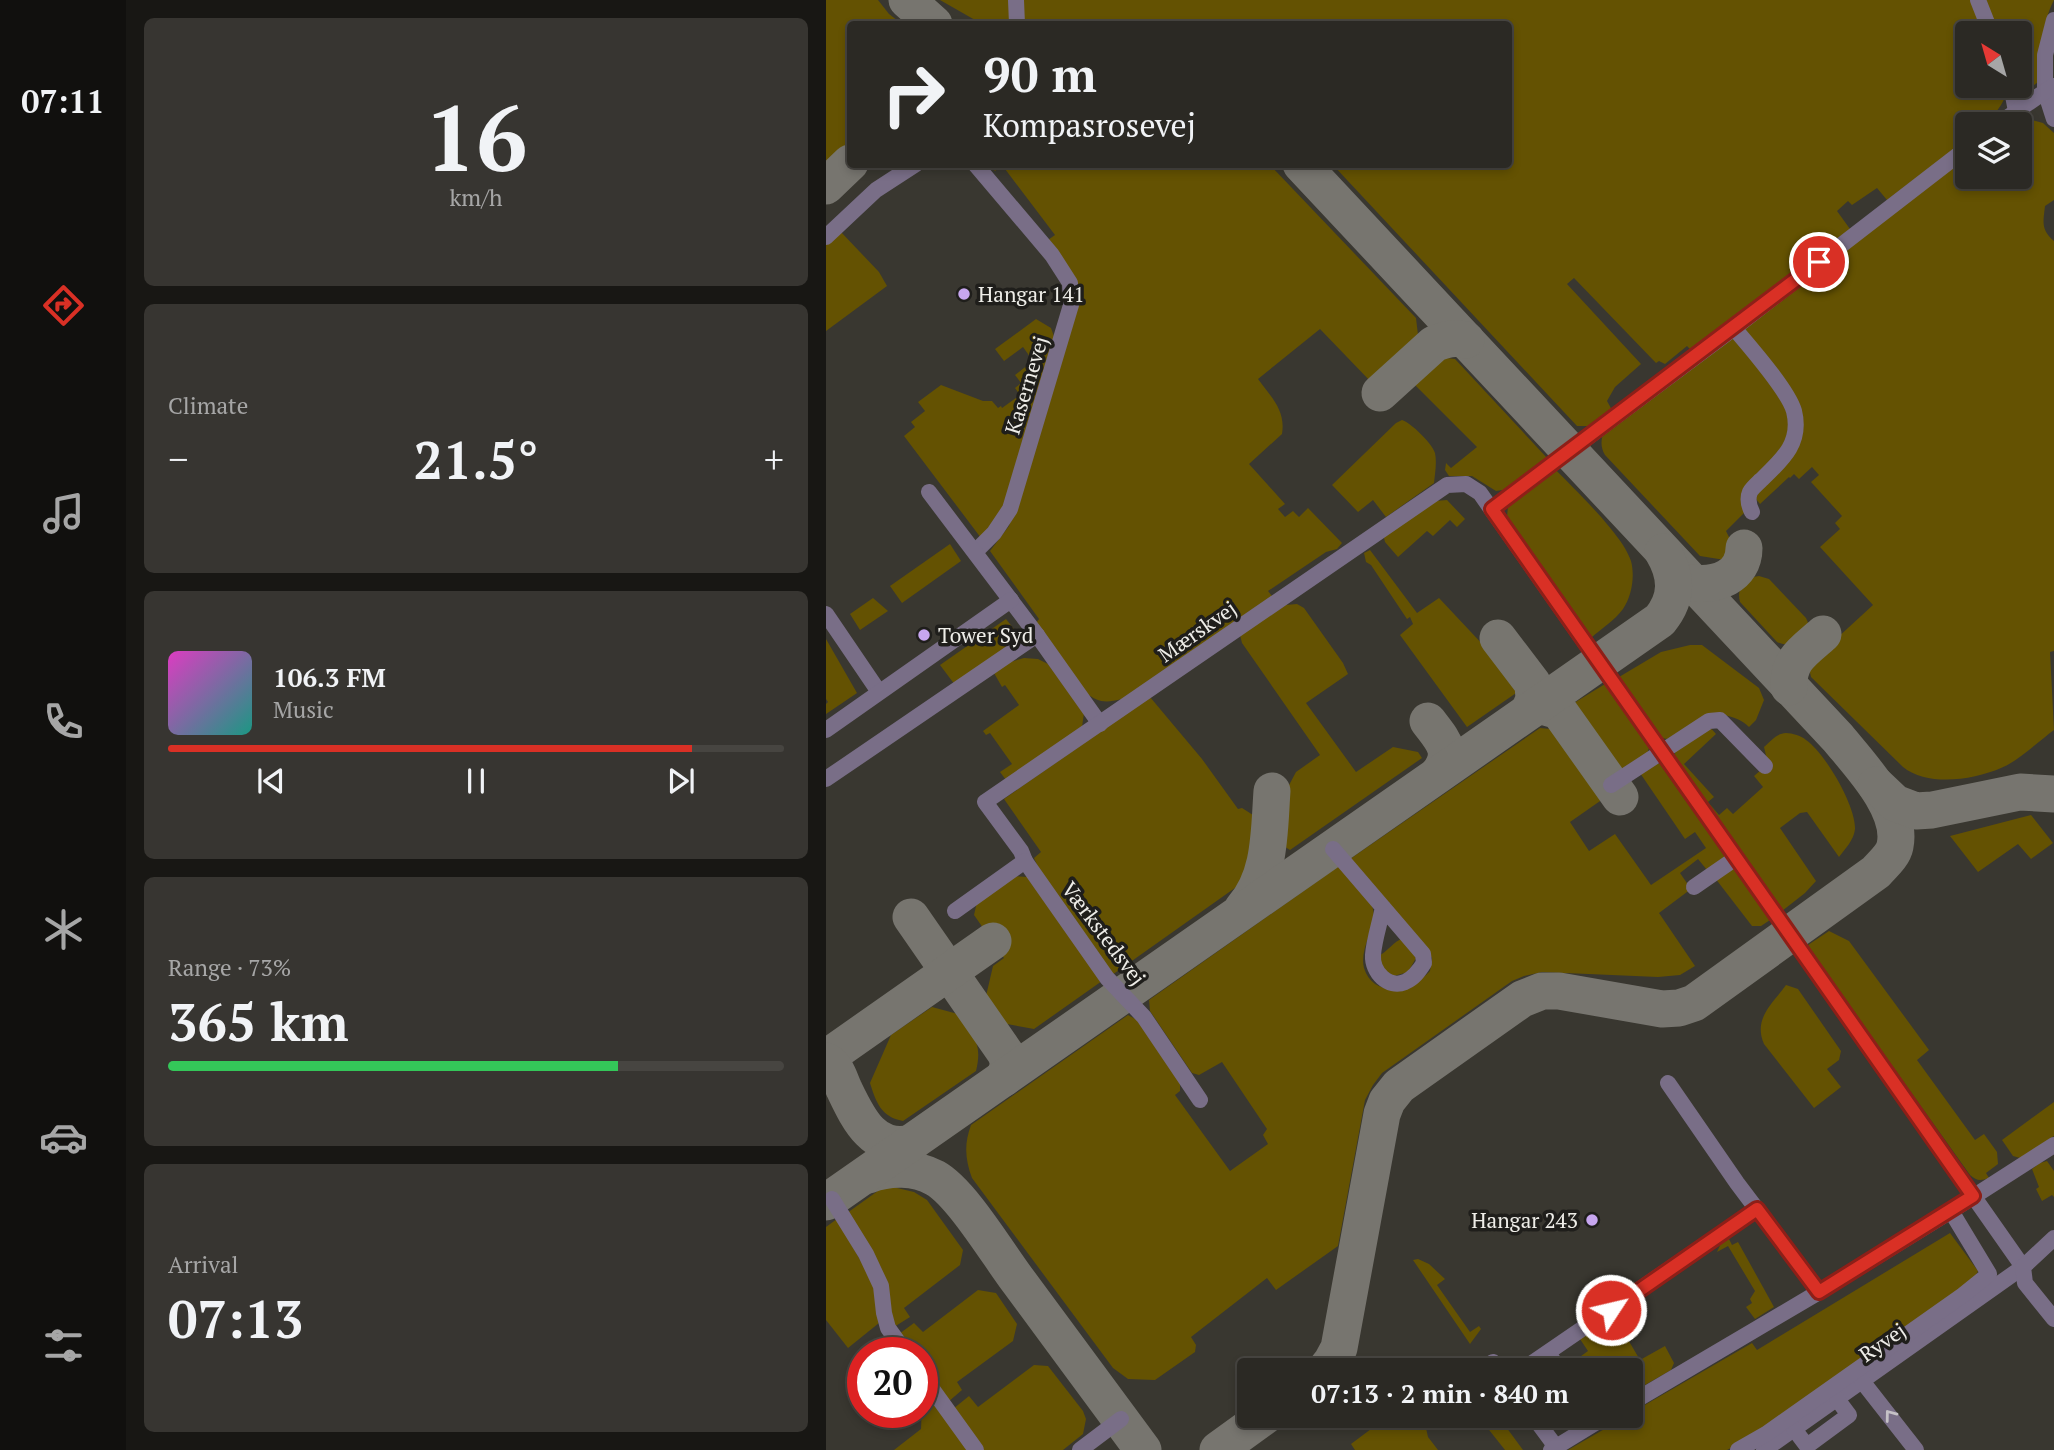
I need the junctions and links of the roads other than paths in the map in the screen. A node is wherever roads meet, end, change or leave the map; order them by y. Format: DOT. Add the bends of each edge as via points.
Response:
graph roads {
  1 [pos="1016,0"];
  2 [pos="1978,0"];
  3 [pos="2054,20"];
  4 [pos="1017,21"];
  5 [pos="1986,21"];
  6 [pos="2050,88"];
  7 [pos="2013,98"];
  8 [pos="2016,111"];
  9 [pos="2054,119"];
  10 [pos="1955,157"];
  11 [pos="910,168"];
  12 [pos="978,168"];
  13 [pos="826,237"];
  14 [pos="1734,328"];
  15 [pos="929,492"];
  16 [pos="1492,509"];
  17 [pos="1752,512"];
  18 [pos="975,552"];
  19 [pos="1011,600"];
  20 [pos="826,614"];
  21 [pos="1037,635"];
  22 [pos="879,692"];
  23 [pos="1100,724"];
  24 [pos="826,730"];
  25 [pos="1661,751"];
  26 [pos="1765,766"];
  27 [pos="826,779"];
  28 [pos="1611,785"];
  29 [pos="1333,849"];
  30 [pos="1736,858"];
  31 [pos="1025,861"];
  32 [pos="1694,887"];
  33 [pos="1383,907"];
  34 [pos="955,911"];
  35 [pos="1668,1083"];
  36 [pos="1200,1100"];
  37 [pos="2054,1145"];
  38 [pos="1973,1196"];
  39 [pos="832,1199"];
  40 [pos="1757,1209"];
  41 [pos="1951,1210"];
  42 [pos="2054,1226"];
  43 [pos="2054,1238"];
  44 [pos="2022,1270"];
  45 [pos="1819,1292"];
  46 [pos="2054,1319"];
  47 [pos="894,1337"];
  48 [pos="1548,1353"];
  49 [pos="1540,1358"];
  50 [pos="1552,1358"];
  51 [pos="1863,1381"];
  52 [pos="1643,1396"];
  53 [pos="938,1397"];
  54 [pos="1121,1419"];
  55 [pos="1541,1428"];
  56 [pos="1585,1428"];
  57 [pos="1554,1449"];
  58 [pos="976,1450"];
  59 [pos="1080,1450"];
  60 [pos="1738,1450"];
  61 [pos="1764,1450"];
  62 [pos="1916,1450"];
  1 -- 4 [label="street"];
  2 -- 5 [label="street"];
  3 -- 6 [label="street" via="2045,55"];
  6 -- 8 [label="street"];
  6 -- 9 [label="street"];
  7 -- 8 [label="street"];
  10 -- 14 [label="street"];
  11 -- 13 [label="street" via="876,190"];
  12 -- 18 [label="street, Kasernevej" via="1052,256 1070,283 1071,305 1010,509"];
  14 -- 16 [label="street"];
  14 -- 17 [label="street" via="1784,393 1796,419 1791,447 1750,491"];
  15 -- 18 [label="street"];
  16 -- 23 [label="street, Mærskvej" via="1466,484 1447,485"];
  16 -- 25 [label="street, Mærskvej"];
  18 -- 19 [label="street"];
  19 -- 21 [label="street"];
  19 -- 22 [label="street"];
  20 -- 22 [label="street"];
  21 -- 23 [label="street"];
  21 -- 27 [label="street"];
  22 -- 24 [label="street"];
  23 -- 31 [label="street, Mærskvej" via="985,802"];
  25 -- 26 [label="street" via="1709,721 1720,720"];
  25 -- 28 [label="street"];
  25 -- 30 [label="street, Mærskvej"];
  29 -- 33 [label="street"];
  30 -- 32 [label="street"];
  30 -- 38 [label="street, Mærskvej"];
  31 -- 34 [label="street"];
  31 -- 36 [label="street, Værkstedsvej" via="1107,978 1144,1017"];
  35 -- 40 [label="street"];
  37 -- 38 [label="street"];
  38 -- 41 [label="street"];
  38 -- 44 [label="street, Mærskvej"];
  39 -- 47 [label="street" via="881,1286 884,1313"];
  40 -- 45 [label="street"];
  40 -- 48 [label="street"];
  41 -- 45 [label="street"];
  41 -- 60 [label="street" via="1989,1274"];
  42 -- 44 [label="street"];
  43 -- 44 [label="street"];
  44 -- 46 [label="street, Mærskvej"];
  44 -- 51 [label="street, Ryvej"];
  45 -- 52 [label="street"];
  48 -- 49 [label="street"];
  48 -- 50 [label="street"];
  51 -- 61 [label="street, Ryvej"];
  62 -- 51 [label="street, one-way"];
  53 -- 58 [label="street"];
  54 -- 59 [label="street"];
  55 -- 57 [label="street"];
  56 -- 57 [label="street"];
}
